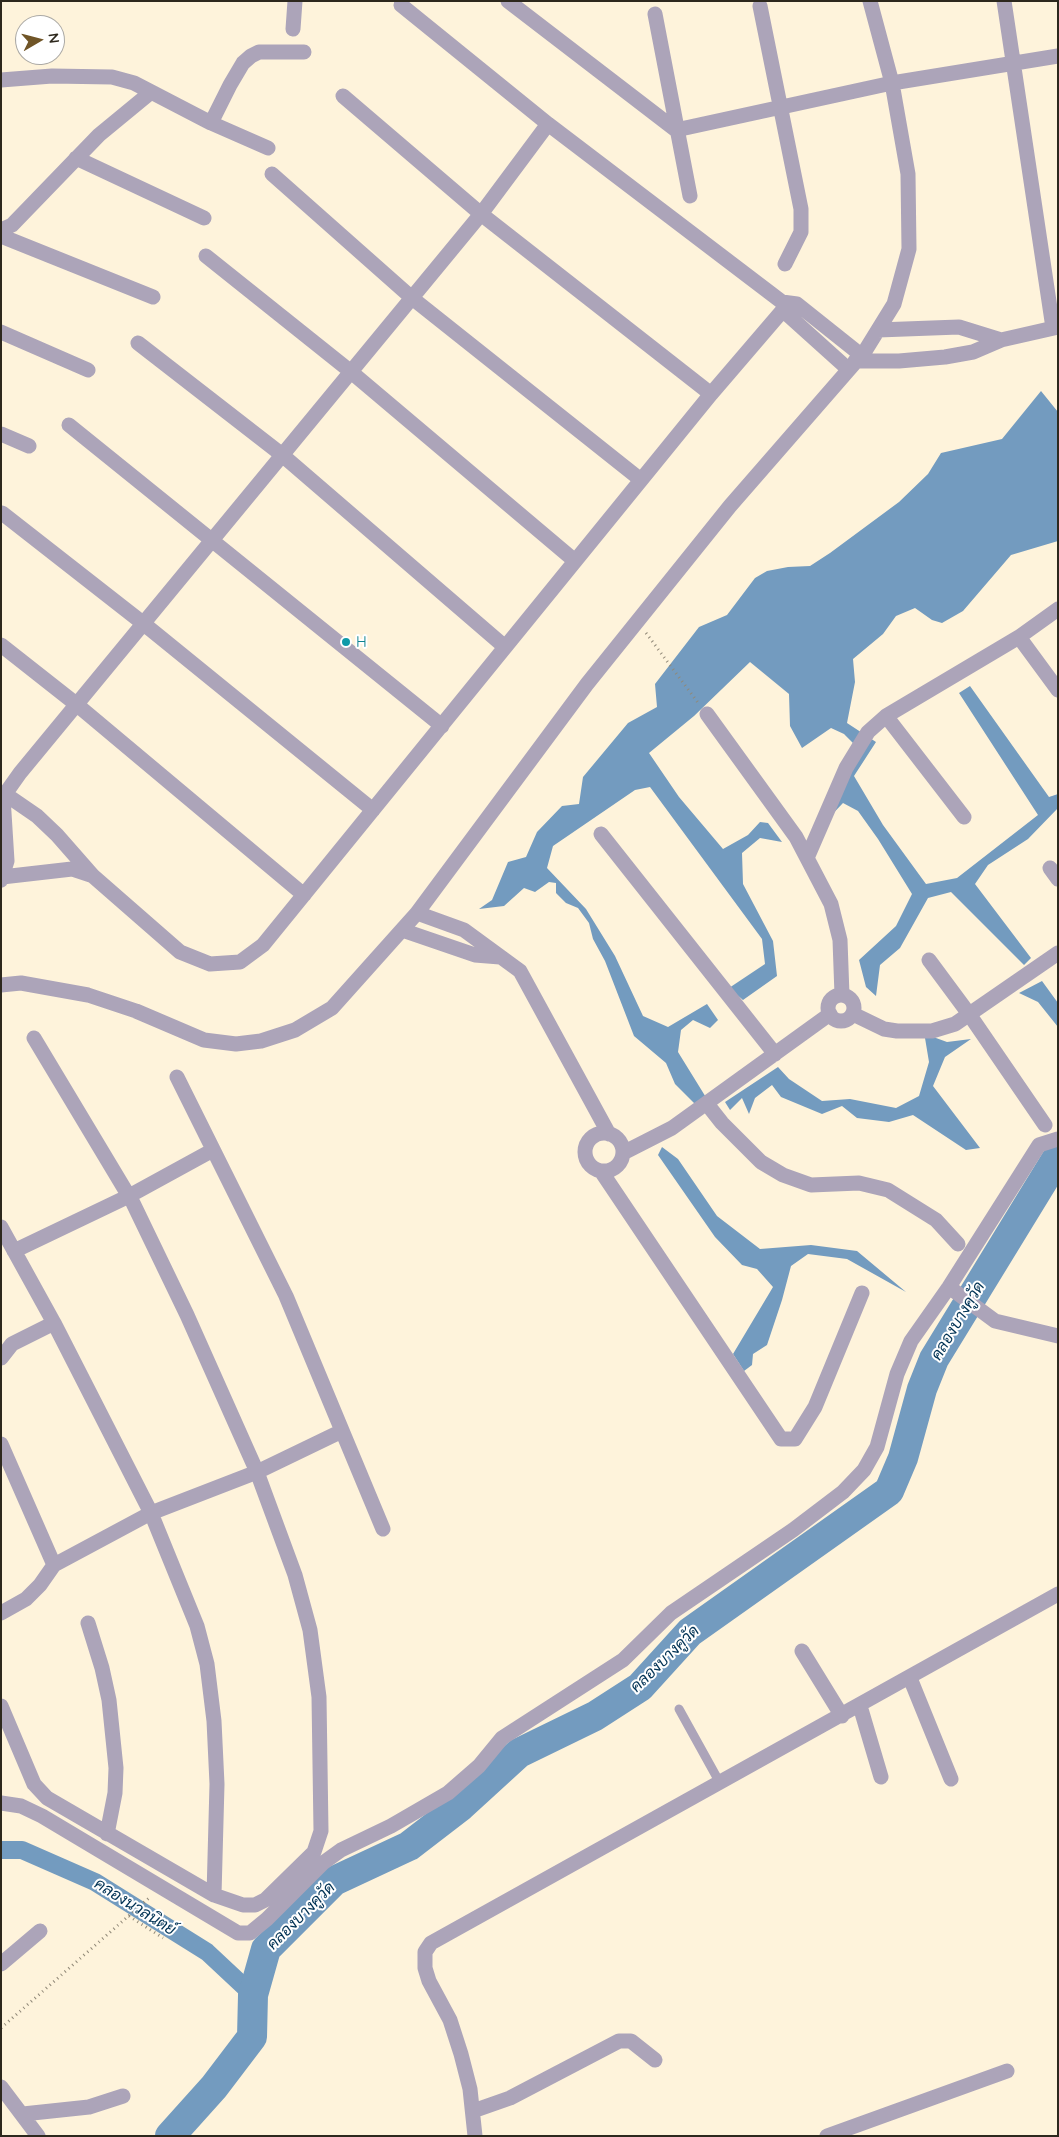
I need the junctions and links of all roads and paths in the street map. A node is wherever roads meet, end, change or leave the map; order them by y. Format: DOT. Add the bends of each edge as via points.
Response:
graph roads {
  1 [pos="295,1"];
  2 [pos="508,1"];
  3 [pos="870,1"];
  4 [pos="1004,1"];
  5 [pos="401,5"];
  6 [pos="760,6"];
  7 [pos="655,14"];
  8 [pos="293,29"];
  9 [pos="304,52"];
  10 [pos="1058,56"];
  11 [pos="1013,65"];
  12 [pos="1,80"];
  13 [pos="892,83"];
  14 [pos="150,93"];
  15 [pos="343,96"];
  16 [pos="781,106"];
  17 [pos="211,124"];
  18 [pos="548,124"];
  19 [pos="676,130"];
  20 [pos="268,148"];
  21 [pos="76,158"];
  22 [pos="272,174"];
  23 [pos="690,196"];
  24 [pos="481,214"];
  25 [pos="204,218"];
  26 [pos="1,230"];
  27 [pos="1,236"];
  28 [pos="206,256"];
  29 [pos="785,264"];
  30 [pos="153,297"];
  31 [pos="412,298"];
  32 [pos="785,304"];
  33 [pos="817,319"];
  34 [pos="1056,327"];
  35 [pos="878,330"];
  36 [pos="1,332"];
  37 [pos="806,332"];
  38 [pos="1001,340"];
  39 [pos="138,343"];
  40 [pos="854,362"];
  41 [pos="88,370"];
  42 [pos="350,371"];
  43 [pos="711,394"];
  44 [pos="70,425"];
  45 [pos="1,434"];
  46 [pos="29,446"];
  47 [pos="281,454"];
  48 [pos="641,480"];
  49 [pos="2,513"];
  50 [pos="212,540"];
  51 [pos="575,561"];
  52 [pos="1058,609"];
  53 [pos="637,622"];
  54 [pos="144,624"];
  55 [pos="1019,637"];
  56 [pos="1,645"];
  57 [pos="506,647"];
  58 [pos="1058,690"];
  59 [pos="76,704"];
  60 [pos="707,714"];
  61 [pos="886,716"];
  62 [pos="442,726"];
  63 [pos="3,795"];
  64 [pos="373,810"];
  65 [pos="964,818"];
  66 [pos="601,834"];
  67 [pos="807,858"];
  68 [pos="93,876"];
  69 [pos="2,879"];
  70 [pos="304,895"];
  71 [pos="417,913"];
  72 [pos="402,930"];
  73 [pos="1058,953"];
  74 [pos="502,957"];
  75 [pos="929,960"];
  76 [pos="1,985"];
  77 [pos="842,995"];
  78 [pos="830,1014"];
  79 [pos="853,1014"];
  80 [pos="969,1014"];
  81 [pos="34,1038"];
  82 [pos="774,1054"];
  83 [pos="177,1076"];
  84 [pos="714,1113"];
  85 [pos="1045,1125"];
  86 [pos="609,1134"];
  87 [pos="1058,1139"];
  88 [pos="213,1150"];
  89 [pos="623,1153"];
  90 [pos="601,1171"];
  91 [pos="128,1196"];
  92 [pos="1,1228"];
  93 [pos="958,1244"];
  94 [pos="14,1251"];
  95 [pos="954,1291"];
  96 [pos="862,1293"];
  97 [pos="54,1323"];
  98 [pos="1058,1336"];
  99 [pos="1,1358"];
  100 [pos="342,1431"];
  101 [pos="1,1444"];
  102 [pos="257,1472"];
  103 [pos="151,1513"];
  104 [pos="383,1529"];
  105 [pos="54,1565"];
  106 [pos="1058,1594"];
  107 [pos="1,1613"];
  108 [pos="88,1623"];
  109 [pos="802,1651"];
  110 [pos="910,1678"];
  111 [pos="1,1706"];
  112 [pos="860,1706"];
  113 [pos="680,1709"];
  114 [pos="842,1716"];
  115 [pos="881,1777"];
  116 [pos="951,1779"];
  117 [pos="720,1783"];
  118 [pos="1,1803"];
  119 [pos="107,1834"];
  120 [pos="162,1886"];
  121 [pos="214,1895"];
  122 [pos="129,1916"];
  123 [pos="40,1932"];
  124 [pos="163,1938"];
  125 [pos="1,1964"];
  126 [pos="1,2028"];
  127 [pos="655,2060"];
  128 [pos="1007,2071"];
  129 [pos="1,2087"];
  130 [pos="123,2096"];
  131 [pos="473,2111"];
  132 [pos="23,2114"];
  133 [pos="38,2136"];
  134 [pos="476,2136"];
  135 [pos="827,2136"];
  1 -- 8 [label="street"];
  2 -- 19 [label="street"];
  3 -- 13 [label="street"];
  4 -- 11 [label="street"];
  5 -- 18 [label="street"];
  6 -- 16 [label="street"];
  7 -- 19 [label="street"];
  9 -- 17 [label="street" via="259,52 250,56 230,85"];
  10 -- 11 [label="street"];
  11 -- 13 [label="street"];
  11 -- 34 [label="street"];
  12 -- 14 [label="street" via="52,76 112,77 134,83"];
  13 -- 16 [label="street"];
  13 -- 35 [label="street" via="908,174 909,250 894,304"];
  14 -- 17 [label="street"];
  14 -- 21 [label="street"];
  15 -- 24 [label="street"];
  16 -- 19 [label="street"];
  16 -- 29 [label="street" via="802,209 801,232"];
  17 -- 20 [label="street"];
  18 -- 24 [label="street"];
  18 -- 32 [label="street"];
  19 -- 23 [label="street"];
  21 -- 25 [label="street"];
  21 -- 26 [label="street" via="12,225"];
  22 -- 31 [label="street"];
  24 -- 31 [label="street"];
  24 -- 43 [label="street"];
  27 -- 30 [label="street"];
  28 -- 42 [label="street"];
  31 -- 42 [label="street"];
  31 -- 48 [label="street"];
  32 -- 33 [label="street" via="797,304"];
  32 -- 37 [label="street" via="788,315"];
  32 -- 43 [label="street"];
  33 -- 37 [label="street"];
  33 -- 40 [label="street"];
  34 -- 38 [label="street"];
  35 -- 38 [label="street" via="958,327"];
  35 -- 40 [label="street"];
  36 -- 41 [label="street"];
  37 -- 40 [label="street"];
  38 -- 40 [label="street" via="973,352 945,357"];
  39 -- 47 [label="street"];
  40 -- 53 [label="street" via="730,506"];
  42 -- 47 [label="street"];
  42 -- 51 [label="street"];
  43 -- 48 [label="street"];
  44 -- 50 [label="street"];
  45 -- 46 [label="street"];
  47 -- 50 [label="street"];
  47 -- 57 [label="street"];
  48 -- 51 [label="street"];
  49 -- 54 [label="street"];
  50 -- 54 [label="street"];
  50 -- 62 [label="street"];
  51 -- 57 [label="street"];
  52 -- 55 [label="street"];
  53 -- 60 [label="path"];
  53 -- 71 [label="street"];
  54 -- 59 [label="street"];
  54 -- 64 [label="street"];
  55 -- 58 [label="street"];
  55 -- 61 [label="street"];
  56 -- 59 [label="street"];
  57 -- 62 [label="street"];
  59 -- 63 [label="street"];
  59 -- 70 [label="street"];
  60 -- 67 [label="street" via="796,837"];
  61 -- 65 [label="street"];
  61 -- 67 [label="street" via="868,732 846,768"];
  62 -- 64 [label="street"];
  63 -- 68 [label="street" via="50,829"];
  63 -- 69 [label="street" via="7,861"];
  64 -- 70 [label="street"];
  66 -- 82 [label="street"];
  67 -- 77 [label="street" via="830,904 840,940"];
  68 -- 69 [label="street" via="72,869"];
  68 -- 70 [label="street" via="180,952 210,964 240,962 263,945"];
  71 -- 72 [label="street"];
  71 -- 74 [label="street" via="464,930"];
  72 -- 74 [label="street" via="475,955"];
  72 -- 76 [label="street" via="332,1008 295,1030 261,1041 236,1044 204,1040 88,994 21,983"];
  73 -- 80 [label="street"];
  74 -- 86 [label="street" via="520,971"];
  75 -- 80 [label="street"];
  77 -- 78 [label="street" via="830,1002"];
  77 -- 79 [label="street" via="853,1003"];
  78 -- 79 [label="street" via="838,1021 849,1019"];
  78 -- 82 [label="street"];
  79 -- 80 [label="street" via="884,1029 897,1031 932,1031 955,1024"];
  80 -- 85 [label="street"];
  81 -- 91 [label="street"];
  82 -- 84 [label="street"];
  83 -- 88 [label="street"];
  84 -- 89 [label="street" via="672,1128"];
  84 -- 93 [label="street" via="761,1162 783,1175 811,1185 859,1183 888,1190 936,1220"];
  86 -- 89 [label="street" via="620,1141"];
  86 -- 90 [label="street" via="592,1137 585,1148 590,1166"];
  87 -- 95 [label="street" via="1038,1145"];
  88 -- 91 [label="street"];
  88 -- 100 [label="street" via="286,1296"];
  89 -- 90 [label="street" via="618,1165"];
  90 -- 96 [label="street" via="781,1439 795,1439 815,1407"];
  91 -- 94 [label="street"];
  91 -- 102 [label="street" via="187,1315"];
  92 -- 94 [label="street"];
  94 -- 97 [label="street"];
  95 -- 98 [label="street" via="995,1321"];
  95 -- 120 [label="street" via="911,1342 897,1374 877,1447 864,1470 843,1492 671,1613 622,1660 502,1738 479,1766 448,1793 341,1850 250,1932 238,1933"];
  97 -- 99 [label="street" via="12,1344"];
  97 -- 103 [label="street"];
  100 -- 102 [label="street"];
  100 -- 104 [label="street"];
  101 -- 105 [label="street"];
  102 -- 103 [label="street"];
  102 -- 121 [label="street" via="295,1575 310,1630 319,1697 322,1832 314,1852 265,1900 255,1905 243,1905"];
  103 -- 105 [label="street"];
  103 -- 121 [label="street" via="197,1626 208,1664 217,1784"];
  105 -- 107 [label="street" via="26,1599"];
  106 -- 110 [label="street"];
  108 -- 119 [label="street" via="107,1692 116,1768"];
  109 -- 114 [label="street"];
  110 -- 112 [label="street"];
  110 -- 116 [label="street"];
  111 -- 119 [label="street" via="34,1784 47,1798"];
  112 -- 114 [label="street"];
  112 -- 115 [label="street"];
  113 -- 117 [label="lane"];
  114 -- 117 [label="street"];
  117 -- 131 [label="street" via="431,1943 425,1952 428,1981 450,2020"];
  118 -- 120 [label="street" via="21,1806 42,1816"];
  119 -- 121 [label="street"];
  120 -- 122 [label="path"];
  122 -- 124 [label="path"];
  122 -- 126 [label="path"];
  123 -- 125 [label="street"];
  127 -- 131 [label="street" via="631,2041 619,2041 519,2094"];
  128 -- 135 [label="street"];
  129 -- 132 [label="street"];
  130 -- 132 [label="street" via="89,2106"];
  131 -- 134 [label="street"];
  132 -- 133 [label="street"];
}
